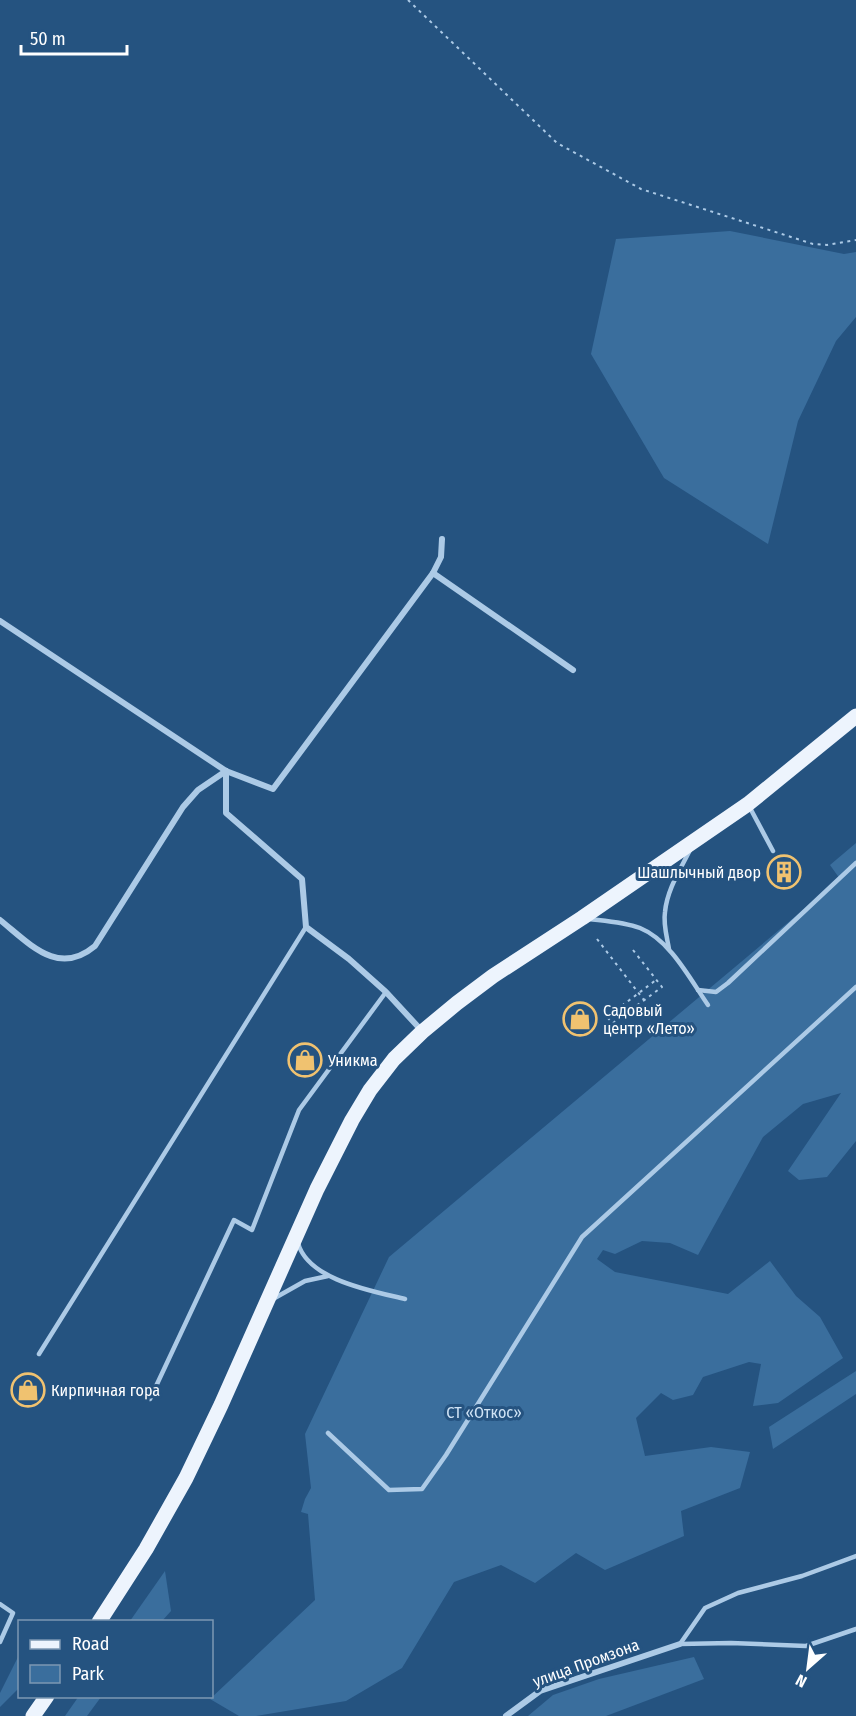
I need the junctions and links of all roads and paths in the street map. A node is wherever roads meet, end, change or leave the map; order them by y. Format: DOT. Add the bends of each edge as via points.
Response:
graph roads {
  1 [pos="408,0"];
  2 [pos="856,240"];
  3 [pos="442,539"];
  4 [pos="433,573"];
  5 [pos="0,621"];
  6 [pos="573,670"];
  7 [pos="856,716"];
  8 [pos="226,771"];
  9 [pos="748,804"];
  10 [pos="694,842"];
  11 [pos="773,851"];
  12 [pos="856,863"];
  13 [pos="582,918"];
  14 [pos="2,924"];
  15 [pos="306,927"];
  16 [pos="597,939"];
  17 [pos="633,950"];
  18 [pos="669,950"];
  19 [pos="656,980"];
  20 [pos="856,987"];
  21 [pos="698,990"];
  22 [pos="386,992"];
  23 [pos="639,993"];
  24 [pos="644,1000"];
  25 [pos="647,1004"];
  26 [pos="708,1005"];
  27 [pos="422,1032"];
  28 [pos="296,1236"];
  29 [pos="328,1276"];
  30 [pos="405,1299"];
  31 [pos="265,1305"];
  32 [pos="39,1354"];
  33 [pos="150,1399"];
  34 [pos="328,1433"];
  35 [pos="856,1556"];
  36 [pos="0,1604"];
  37 [pos="100,1620"];
  38 [pos="856,1629"];
  39 [pos="0,1642"];
  40 [pos="680,1644"];
  41 [pos="46,1698"];
  42 [pos="33,1716"];
  43 [pos="506,1716"];
  1 -- 2 [label="path" via="569,151 641,189 813,244"];
  3 -- 4 [label="street" via="441,557"];
  4 -- 6 [label="street"];
  4 -- 8 [label="street" via="273,789"];
  5 -- 8 [label="street"];
  7 -- 9 [label="main road"];
  8 -- 14 [label="street" via="198,790 183,807 95,946 85,955 52,957"];
  8 -- 15 [label="street" via="226,813 302,879"];
  9 -- 10 [label="main road"];
  9 -- 11 [label="lane"];
  10 -- 13 [label="main road"];
  10 -- 18 [label="lane" via="664,912"];
  12 -- 21 [label="lane" via="728,983 716,992"];
  13 -- 18 [label="lane" via="642,929"];
  13 -- 27 [label="main road" via="493,976"];
  15 -- 22 [label="street"];
  15 -- 32 [label="lane"];
  16 -- 23 [label="path"];
  17 -- 19 [label="path"];
  18 -- 21 [label="lane"];
  19 -- 23 [label="path"];
  19 -- 24 [label="path" via="662,987"];
  20 -- 34 [label="lane" via="582,1237 422,1489 389,1490"];
  21 -- 26 [label="lane"];
  22 -- 27 [label="street"];
  22 -- 33 [label="lane" via="299,1110 252,1230 234,1220"];
  23 -- 24 [label="path"];
  23 -- 24 [label="path" via="607,1017 613,1023"];
  24 -- 25 [label="path"];
  27 -- 28 [label="main road" via="370,1090"];
  28 -- 29 [label="lane" via="304,1258"];
  28 -- 31 [label="main road"];
  29 -- 30 [label="lane"];
  29 -- 31 [label="lane" via="305,1281"];
  31 -- 37 [label="main road" via="186,1478"];
  35 -- 40 [label="lane" via="738,1593 705,1608"];
  36 -- 39 [label="lane" via="13,1613"];
  38 -- 40 [label="lane" via="806,1646"];
  40 -- 43 [label="street, улица Промзона" via="540,1691"];
  41 -- 42 [label="main road"];
}
